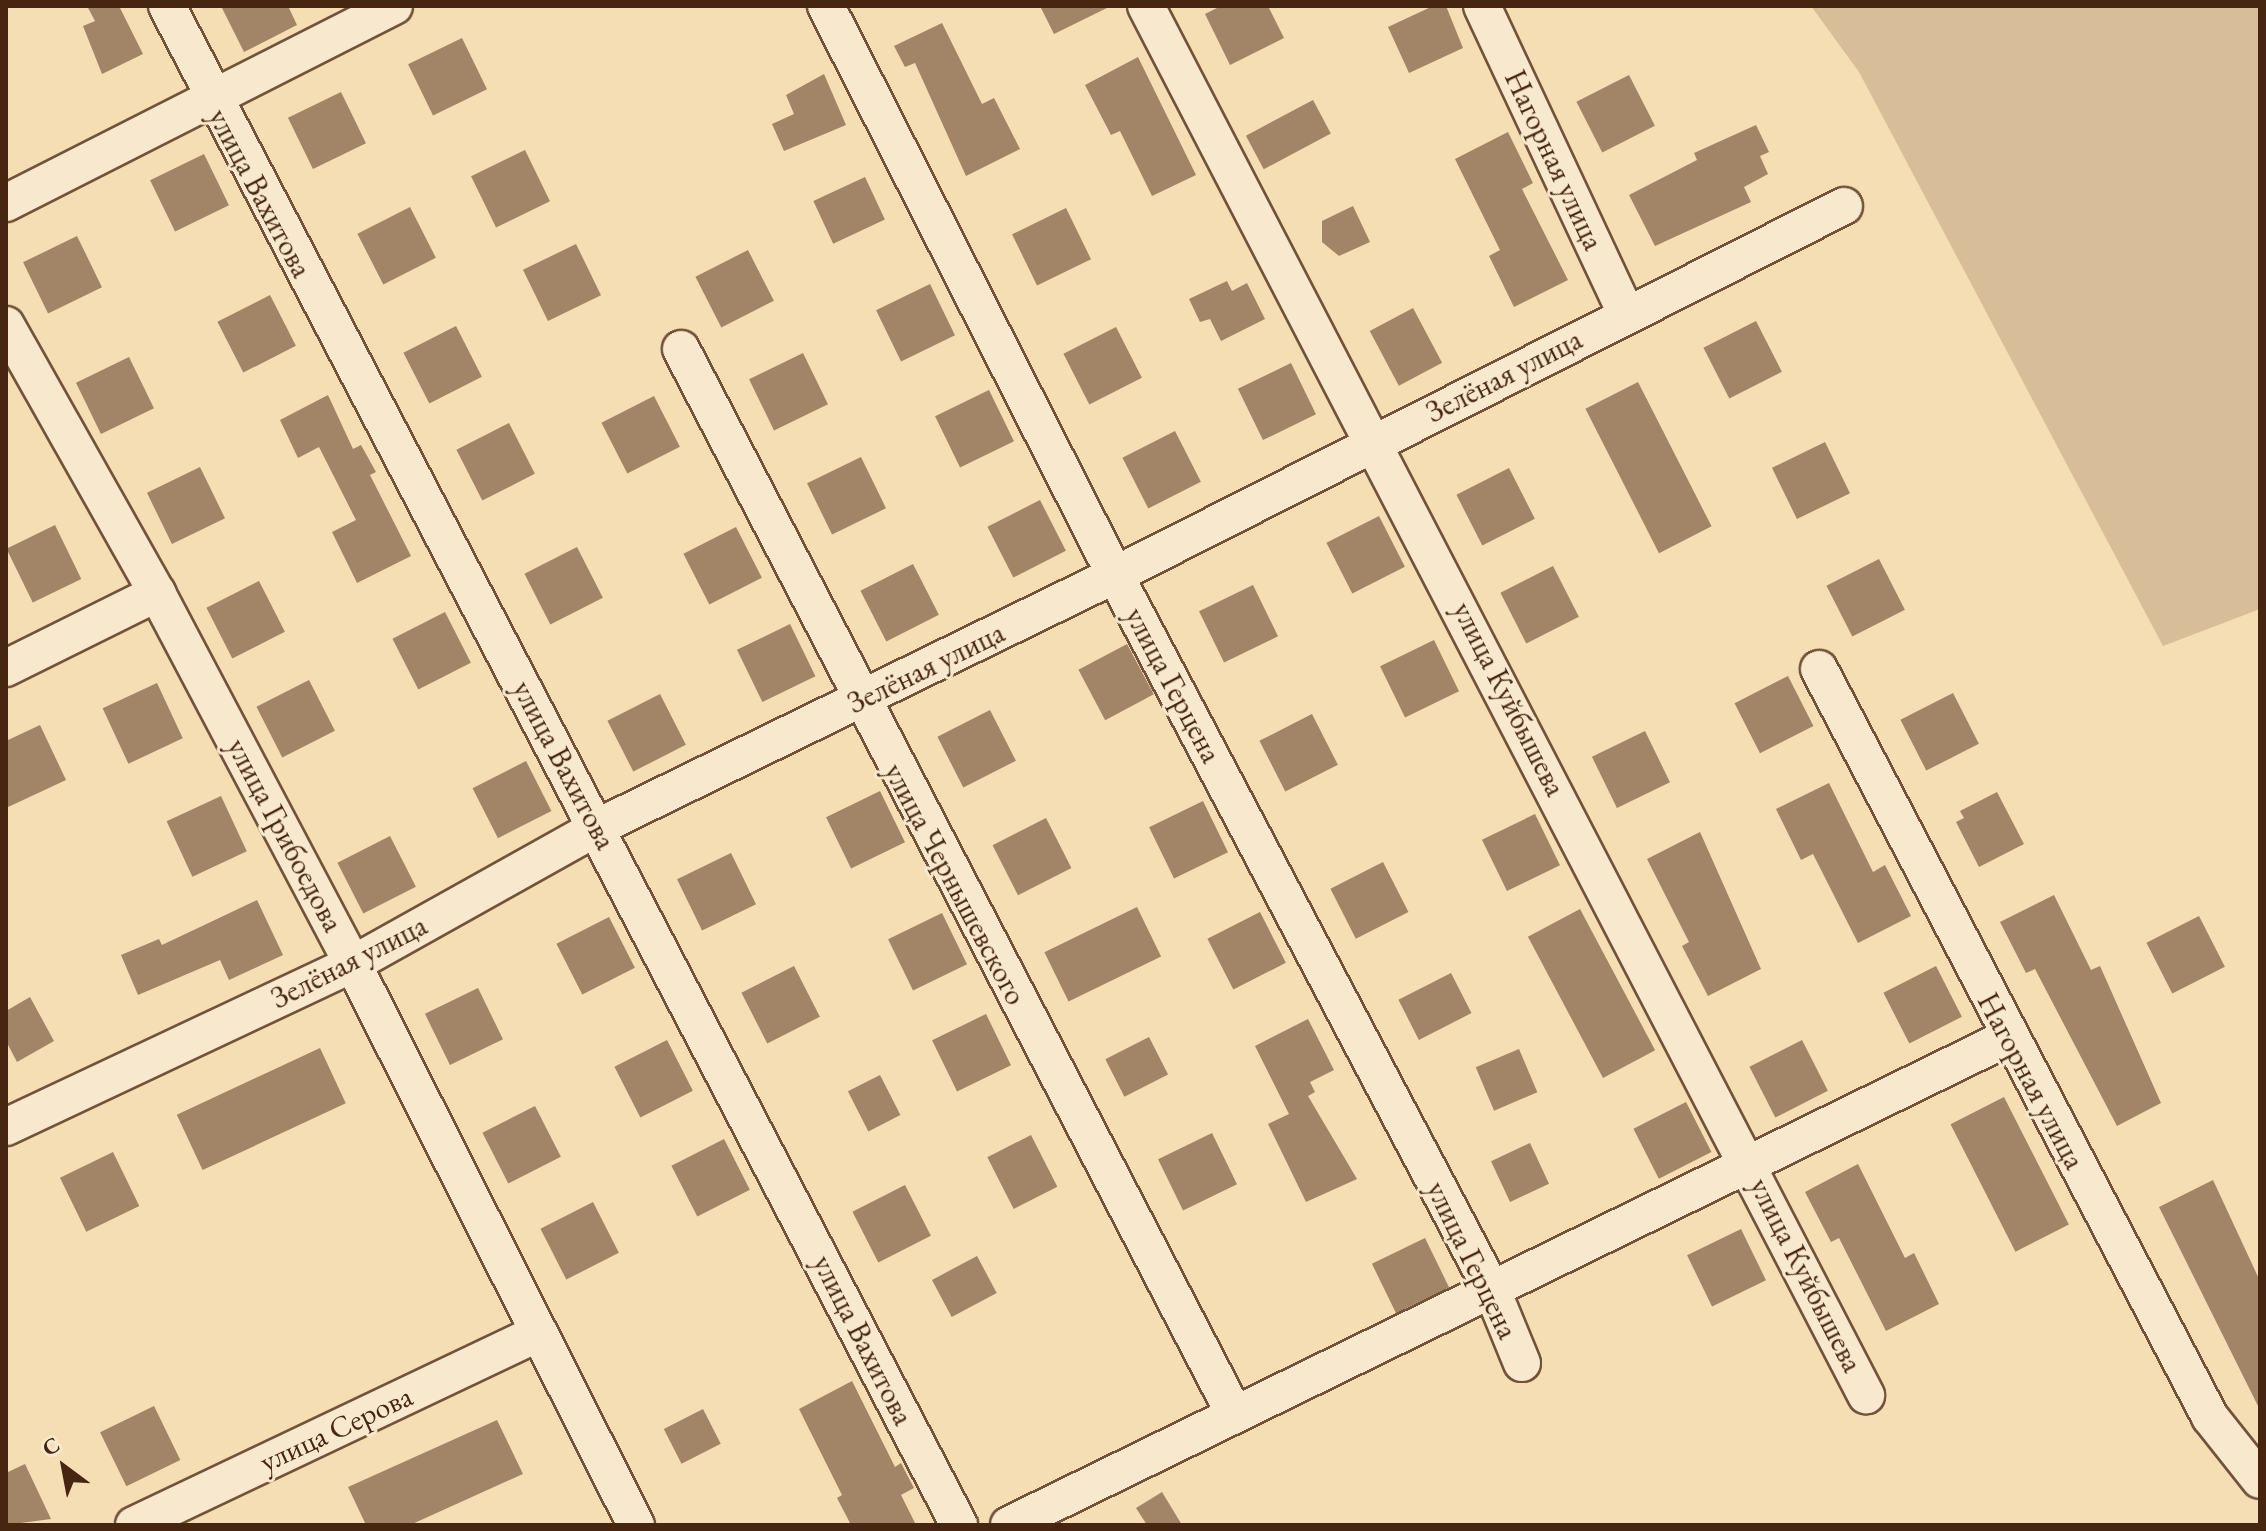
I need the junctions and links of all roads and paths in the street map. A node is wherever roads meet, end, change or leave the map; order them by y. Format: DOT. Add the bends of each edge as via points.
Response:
graph roads {
  1 [pos="167,6"];
  2 [pos="394,6"];
  3 [pos="826,6"];
  4 [pos="1146,6"];
  5 [pos="1482,6"];
  6 [pos="210,99"];
  7 [pos="6,203"];
  8 [pos="1844,206"];
  9 [pos="1626,313"];
  10 [pos="6,325"];
  11 [pos="681,349"];
  12 [pos="1375,442"];
  13 [pos="1115,575"];
  14 [pos="157,593"];
  15 [pos="6,668"];
  16 [pos="1819,669"];
  17 [pos="859,702"];
  18 [pos="598,827"];
  19 [pos="353,964"];
  20 [pos="2007,1038"];
  21 [pos="6,1127"];
  22 [pos="1750,1164"];
  23 [pos="1492,1290"];
  24 [pos="539,1333"];
  25 [pos="1522,1363"];
  26 [pos="1866,1395"];
  27 [pos="1235,1415"];
  28 [pos="2260,1480"];
  29 [pos="134,1525"];
  30 [pos="636,1525"];
  31 [pos="959,1525"];
  32 [pos="1009,1525"];
  1 -- 6 [label="street, улица Вахитова"];
  2 -- 6 [label="street"];
  3 -- 13 [label="street, улица Герцена"];
  4 -- 12 [label="street, улица Куйбышева"];
  5 -- 9 [label="street, Нагорная улица"];
  6 -- 7 [label="street"];
  6 -- 18 [label="street, улица Вахитова"];
  8 -- 9 [label="street, Зелёная улица"];
  9 -- 12 [label="street, Зелёная улица"];
  10 -- 14 [label="street, улица Грибоедова"];
  11 -- 17 [label="street, улица Чернышевского"];
  12 -- 13 [label="street, Зелёная улица"];
  12 -- 22 [label="street, улица Куйбышева"];
  13 -- 17 [label="street, Зелёная улица"];
  13 -- 23 [label="street, улица Герцена"];
  14 -- 15 [label="street"];
  14 -- 19 [label="street, улица Грибоедова"];
  16 -- 20 [label="street, Нагорная улица"];
  17 -- 18 [label="street, Зелёная улица"];
  17 -- 27 [label="street, улица Чернышевского"];
  18 -- 19 [label="street, Зелёная улица"];
  18 -- 31 [label="street, улица Вахитова"];
  19 -- 21 [label="street, Зелёная улица"];
  19 -- 24 [label="street, улица Грибоедова"];
  20 -- 22 [label="street"];
  20 -- 28 [label="street, Нагорная улица" via="2210,1417"];
  22 -- 23 [label="street"];
  22 -- 26 [label="street, улица Куйбышева"];
  23 -- 25 [label="street, улица Герцена"];
  23 -- 27 [label="street"];
  24 -- 29 [label="street, улица Серова"];
  24 -- 30 [label="street, улица Грибоедова"];
  27 -- 32 [label="street"];
}
